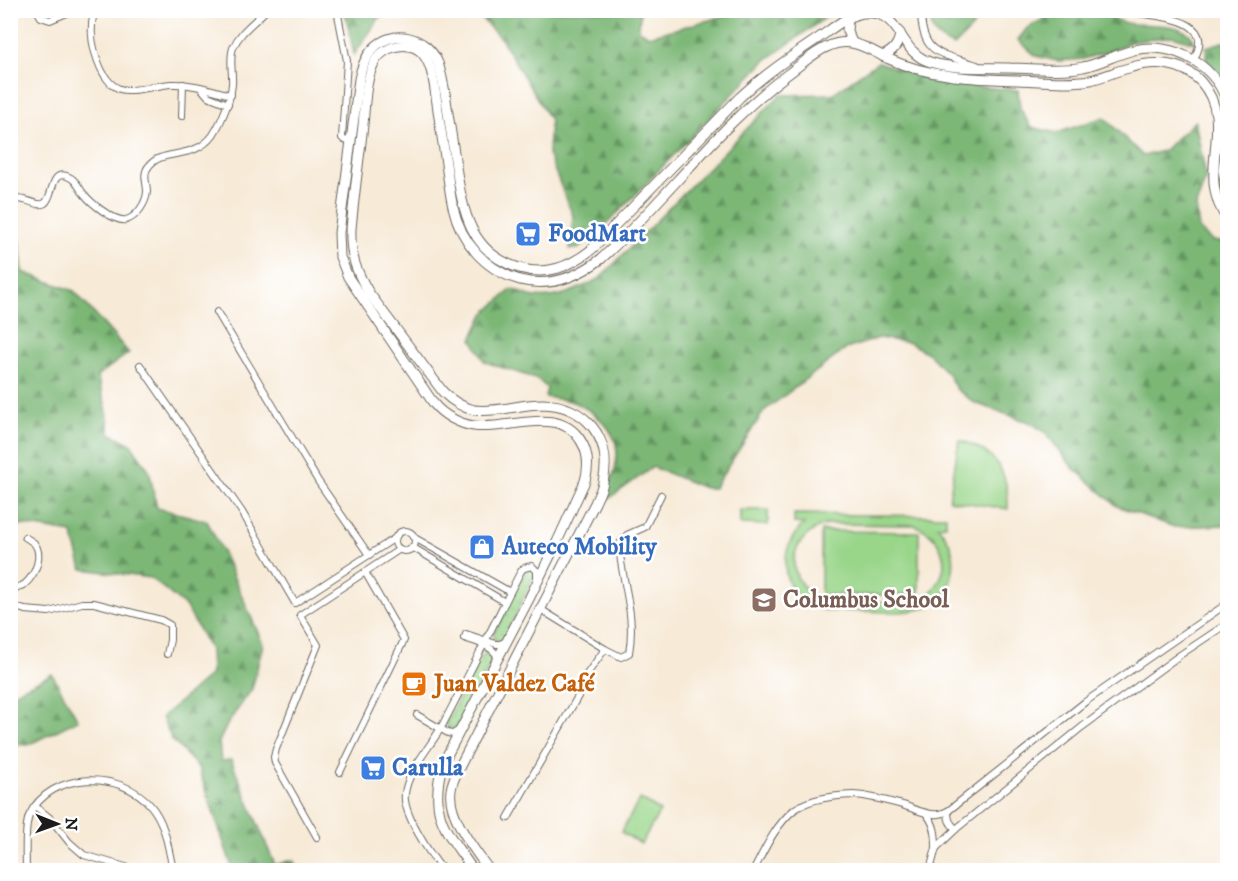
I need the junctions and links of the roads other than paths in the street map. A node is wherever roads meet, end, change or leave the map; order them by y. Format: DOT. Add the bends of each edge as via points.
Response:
graph roads {
  1 [pos="37,10"];
  2 [pos="74,10"];
  3 [pos="95,10"];
  4 [pos="266,10"];
  5 [pos="337,10"];
  6 [pos="921,10"];
  7 [pos="1124,10"];
  8 [pos="848,19"];
  9 [pos="900,33"];
  10 [pos="852,42"];
  11 [pos="882,56"];
  12 [pos="1193,61"];
  13 [pos="986,67"];
  14 [pos="183,84"];
  15 [pos="201,88"];
  16 [pos="231,95"];
  17 [pos="228,104"];
  18 [pos="1227,108"];
  19 [pos="182,116"];
  20 [pos="1227,133"];
  21 [pos="350,141"];
  22 [pos="10,199"];
  23 [pos="1227,199"];
  24 [pos="1227,220"];
  25 [pos="217,312"];
  26 [pos="140,365"];
  27 [pos="661,495"];
  28 [pos="25,537"];
  29 [pos="413,537"];
  30 [pos="395,538"];
  31 [pos="412,547"];
  32 [pos="400,549"];
  33 [pos="369,555"];
  34 [pos="365,572"];
  35 [pos="535,587"];
  36 [pos="10,589"];
  37 [pos="510,592"];
  38 [pos="505,602"];
  39 [pos="1227,603"];
  40 [pos="10,605"];
  41 [pos="540,609"];
  42 [pos="1227,623"];
  43 [pos="465,636"];
  44 [pos="507,640"];
  45 [pos="484,643"];
  46 [pos="605,649"];
  47 [pos="167,654"];
  48 [pos="498,660"];
  49 [pos="417,715"];
  50 [pos="462,727"];
  51 [pos="440,729"];
  52 [pos="340,772"];
  53 [pos="35,806"];
  54 [pos="948,811"];
  55 [pos="926,812"];
  56 [pos="508,818"];
  57 [pos="956,829"];
  58 [pos="317,837"];
  59 [pos="936,848"];
  60 [pos="931,867"];
  61 [pos="172,869"];
  62 [pos="755,869"];
  63 [pos="26,870"];
  64 [pos="136,870"];
  65 [pos="443,870"];
  66 [pos="472,870"];
  67 [pos="489,870"];
  68 [pos="937,870"];
  1 -- 2 [label="street" via="41,17 50,20"];
  3 -- 14 [label="street" via="92,39 96,57 113,85 131,90"];
  4 -- 16 [label="street" via="238,38 232,51"];
  5 -- 21 [label="street" via="347,62 342,138"];
  6 -- 13 [label="street" via="921,24 931,48"];
  7 -- 12 [label="street" via="1164,16 1192,27 1199,40"];
  8 -- 9 [label="main road" via="866,13 881,15"];
  8 -- 10 [label="main road" via="846,31"];
  8 -- 21 [label="main road" via="759,79 591,250 562,267 531,271 512,266 488,251 474,234 460,195 442,79 434,55 419,41 389,38 371,51 362,68"];
  9 -- 11 [label="main road" via="893,50"];
  9 -- 13 [label="main road" via="911,50 925,60"];
  10 -- 11 [label="main road"];
  10 -- 41 [label="main road" via="828,46 748,106 595,264 566,279 539,282 512,277 493,267 476,254 461,231 452,206 432,71 423,54 412,47 398,46 375,61 368,86 351,230 351,251 361,280 442,392 455,403 485,411 532,405 564,407 588,421 599,436 605,468 596,504"];
  11 -- 24 [label="main road" via="932,73 1011,80 1074,82 1146,64 1180,67 1201,82 1217,112 1214,191"];
  12 -- 13 [label="main road" via="1168,49 1156,48 1133,50 1082,68"];
  12 -- 18 [label="main road" via="1220,87"];
  14 -- 15 [label="street"];
  14 -- 19 [label="street"];
  15 -- 16 [label="street"];
  15 -- 17 [label="street" via="208,96"];
  16 -- 17 [label="street"];
  17 -- 22 [label="street" via="206,144 159,158 149,165 144,202 130,218 111,216 66,176 54,180 43,204"];
  20 -- 23 [label="main road" via="1223,170"];
  21 -- 35 [label="main road" via="339,232 342,264 434,404 453,419 473,426 560,423 579,438 585,449 585,481"];
  25 -- 33 [label="street" via="318,481"];
  26 -- 33 [label="street" via="242,512 295,603"];
  27 -- 46 [label="street" via="645,526 627,535 619,546 631,612 629,653 621,657"];
  28 -- 36 [label="street" via="38,551 37,562 22,586"];
  29 -- 30 [label="street" via="404,531"];
  29 -- 31 [label="street"];
  29 -- 37 [label="street"];
  30 -- 32 [label="street"];
  30 -- 33 [label="street"];
  31 -- 32 [label="street"];
  31 -- 38 [label="street"];
  32 -- 34 [label="street"];
  34 -- 52 [label="street" via="404,639"];
  34 -- 58 [label="street" via="300,615 318,645 274,757"];
  35 -- 37 [label="street" via="537,571 528,566"];
  35 -- 44 [label="main road"];
  37 -- 38 [label="street"];
  38 -- 45 [label="street"];
  39 -- 54 [label="street" via="1085,702"];
  40 -- 47 [label="street" via="49,612 94,603 161,620 170,625"];
  41 -- 46 [label="street"];
  41 -- 67 [label="main road" via="451,791 455,818"];
  42 -- 57 [label="street" via="1082,727"];
  43 -- 45 [label="street"];
  44 -- 45 [label="street"];
  44 -- 48 [label="main road"];
  45 -- 48 [label="street"];
  45 -- 51 [label="street"];
  46 -- 56 [label="street" via="587,674 581,692"];
  48 -- 50 [label="main road"];
  49 -- 51 [label="street"];
  50 -- 51 [label="street" via="452,734"];
  50 -- 66 [label="main road" via="442,765 437,799 442,824"];
  51 -- 65 [label="street" via="412,773 405,805"];
  53 -- 61 [label="street" via="54,789 72,782 103,781 132,789 158,816"];
  53 -- 63 [label="street" via="26,824"];
  53 -- 64 [label="street" via="84,855"];
  54 -- 55 [label="street" via="939,815"];
  54 -- 57 [label="street" via="948,820"];
  55 -- 59 [label="street" via="936,832"];
  55 -- 62 [label="street" via="855,795 814,801 796,809 783,822"];
  57 -- 59 [label="street"];
  59 -- 60 [label="street"];
  60 -- 68 [label="street"];
}
